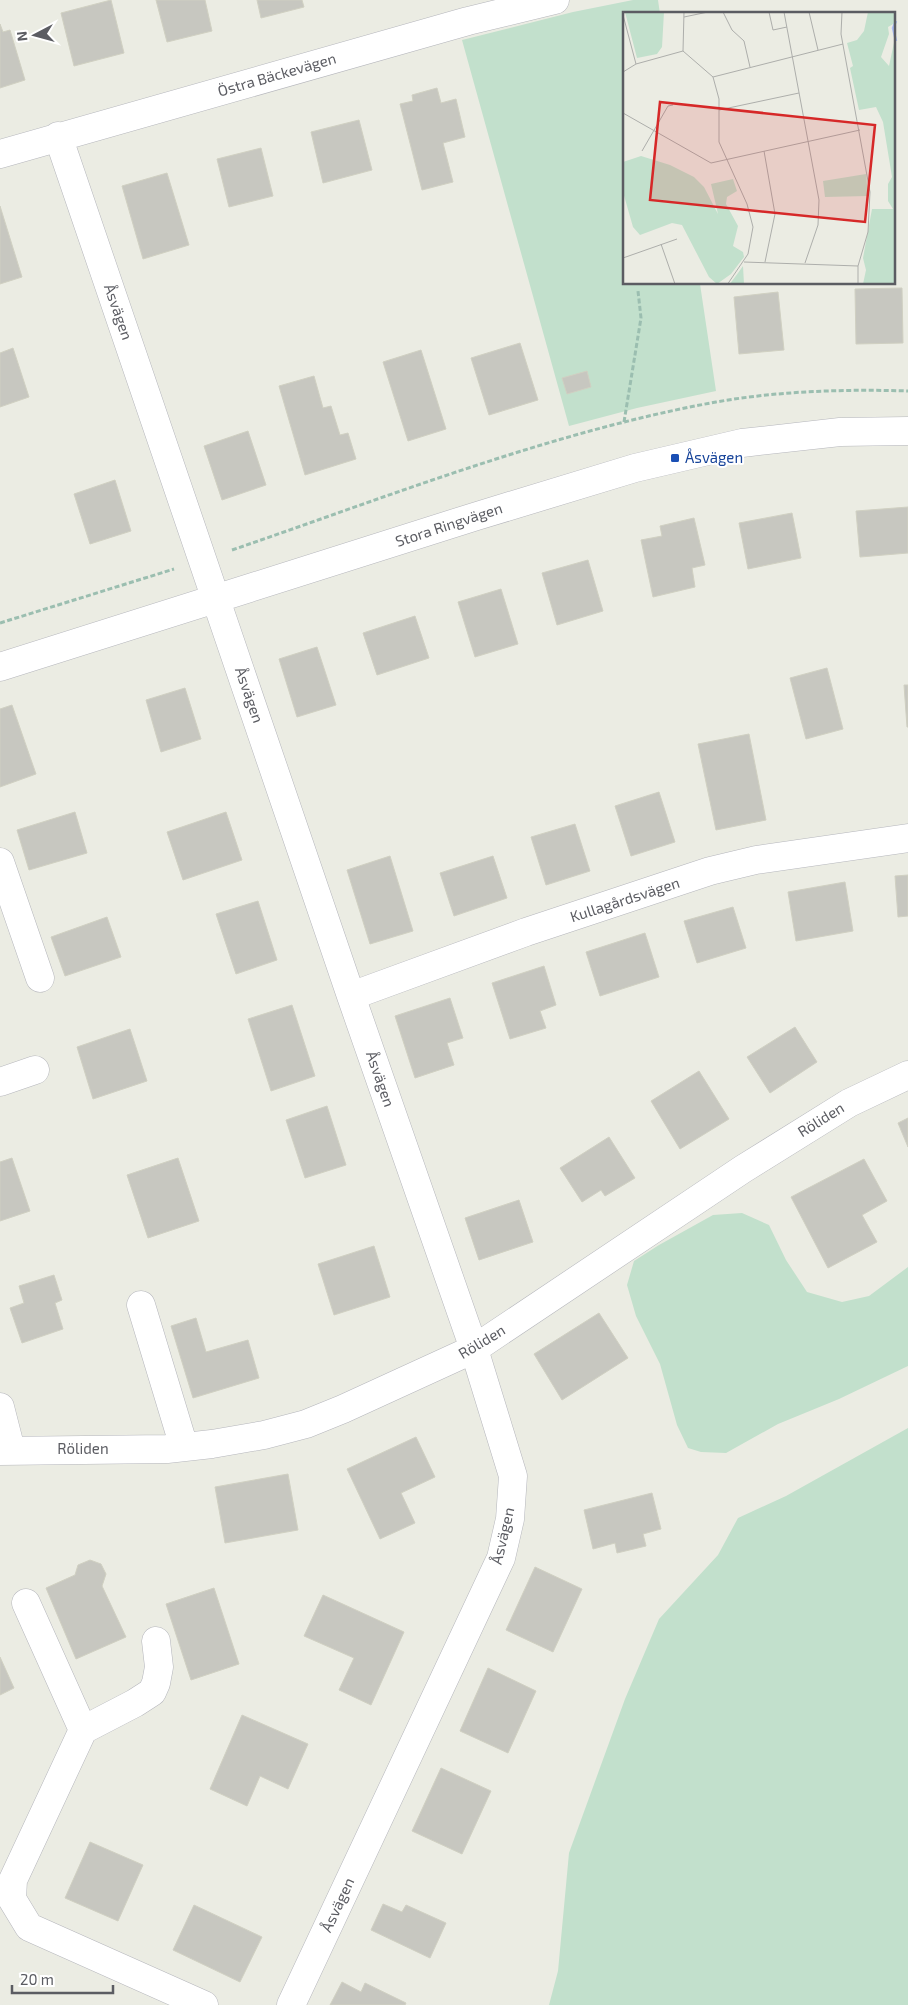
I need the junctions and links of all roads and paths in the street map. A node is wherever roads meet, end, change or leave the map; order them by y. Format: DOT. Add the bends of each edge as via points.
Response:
graph roads {
  1 [pos="555,0"];
  2 [pos="58,136"];
  3 [pos="0,154"];
  4 [pos="638,291"];
  5 [pos="908,391"];
  6 [pos="624,422"];
  7 [pos="908,430"];
  8 [pos="203,560"];
  9 [pos="217,600"];
  10 [pos="0,623"];
  11 [pos="0,667"];
  12 [pos="908,838"];
  13 [pos="0,862"];
  14 [pos="40,978"];
  15 [pos="351,996"];
  16 [pos="36,1070"];
  17 [pos="908,1075"];
  18 [pos="0,1082"];
  19 [pos="141,1306"];
  20 [pos="474,1350"];
  21 [pos="0,1407"];
  22 [pos="184,1447"];
  23 [pos="6,1450"];
  24 [pos="26,1603"];
  25 [pos="156,1641"];
  26 [pos="83,1730"];
  27 [pos="204,2005"];
  28 [pos="291,2005"];
  1 -- 2 [label="street, Östra Bäckevägen" via="468,21"];
  2 -- 3 [label="street, Östra Bäckevägen"];
  2 -- 8 [label="street, Åsvägen"];
  4 -- 6 [label="path" via="641,318"];
  5 -- 6 [label="path" via="803,392 717,402"];
  6 -- 8 [label="path" via="540,445"];
  7 -- 9 [label="street, Stora Ringvägen" via="840,432 742,444 635,468"];
  8 -- 9 [label="street, Åsvägen"];
  8 -- 10 [label="path"];
  9 -- 11 [label="street, Stora Ringvägen"];
  9 -- 15 [label="street, Åsvägen"];
  12 -- 15 [label="street, Kullagårdsvägen" via="756,860 710,871 526,932"];
  13 -- 14 [label="street"];
  15 -- 20 [label="street, Åsvägen"];
  16 -- 18 [label="street"];
  17 -- 20 [label="street, Röliden" via="849,1103 743,1169"];
  19 -- 22 [label="street"];
  20 -- 22 [label="street, Röliden" via="306,1424 264,1435"];
  20 -- 28 [label="street, Åsvägen" via="513,1476 510,1519 501,1558"];
  21 -- 23 [label="street"];
  22 -- 23 [label="street, Röliden"];
  24 -- 26 [label="street"];
  25 -- 26 [label="street" via="159,1667 152,1692"];
  26 -- 27 [label="street" via="13,1880 12,1899 29,1927"];
}
